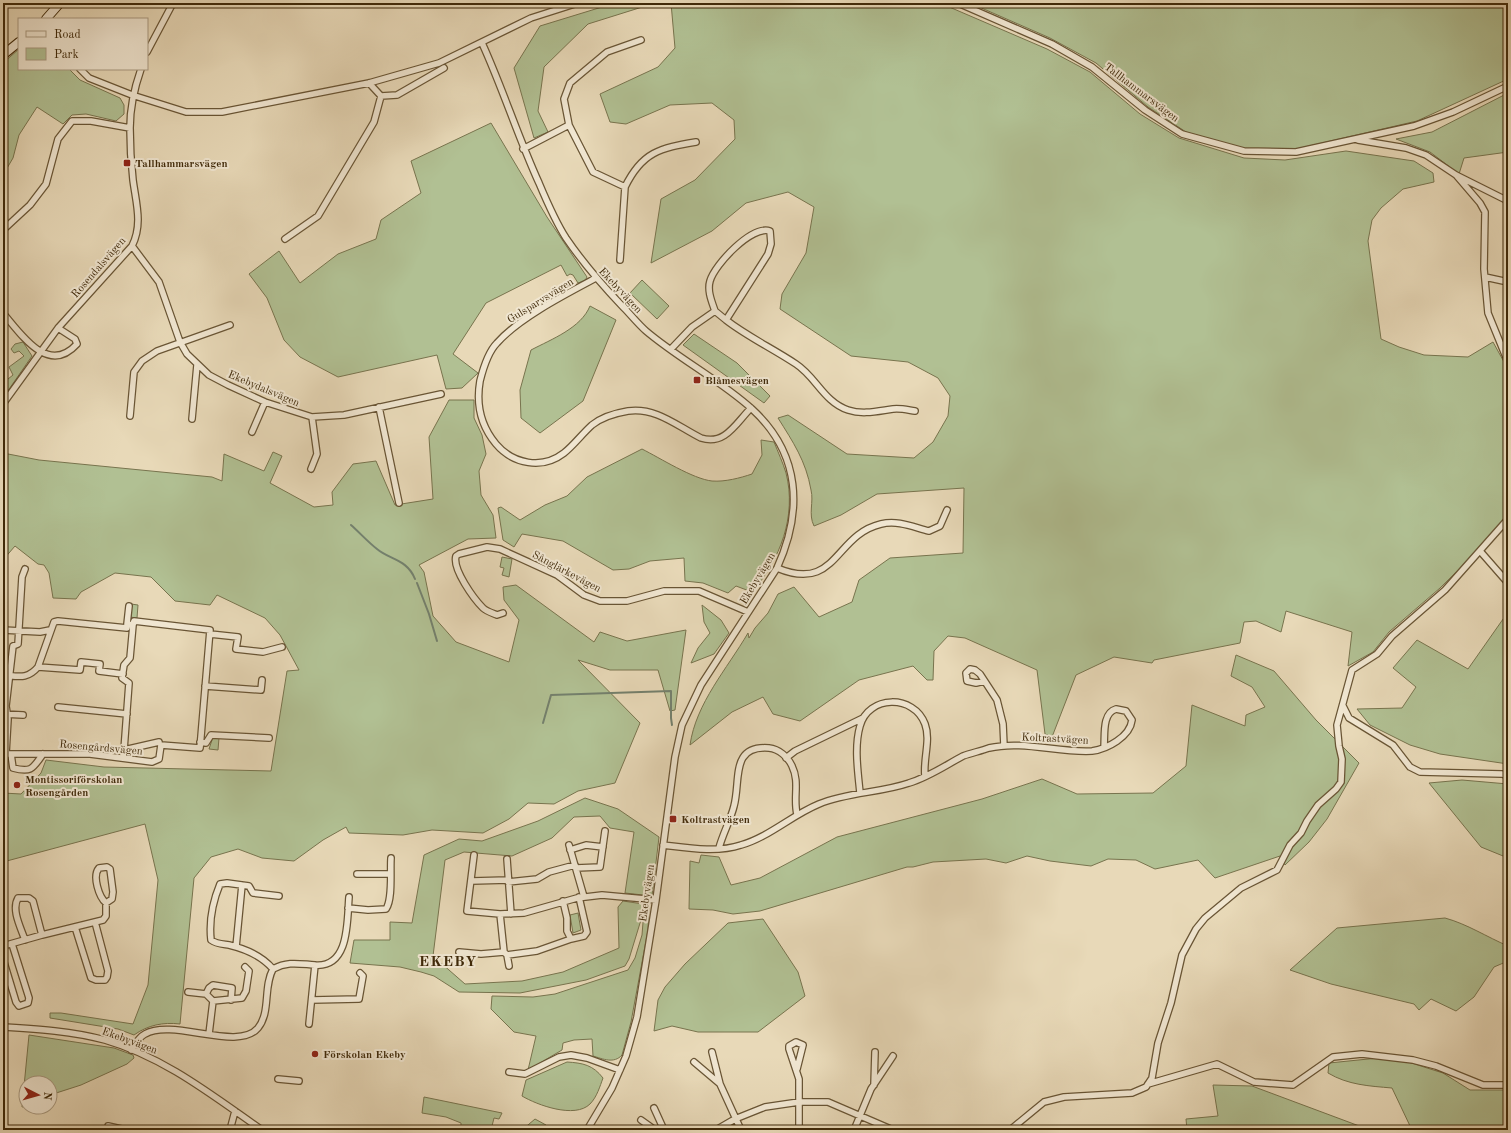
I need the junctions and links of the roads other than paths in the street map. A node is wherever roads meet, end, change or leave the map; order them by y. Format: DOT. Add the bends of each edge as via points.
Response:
graph roads {
  1 [pos="60,3"];
  2 [pos="173,3"];
  3 [pos="578,3"];
  4 [pos="958,3"];
  5 [pos="47,18"];
  6 [pos="641,40"];
  7 [pos="18,43"];
  8 [pos="482,43"];
  9 [pos="148,50"];
  10 [pos="3,55"];
  11 [pos="444,68"];
  12 [pos="81,70"];
  13 [pos="141,70"];
  14 [pos="370,83"];
  15 [pos="1508,86"];
  16 [pos="132,95"];
  17 [pos="381,96"];
  18 [pos="569,125"];
  19 [pos="130,128"];
  20 [pos="1354,139"];
  21 [pos="696,142"];
  22 [pos="523,149"];
  23 [pos="1456,175"];
  24 [pos="625,187"];
  25 [pos="1508,201"];
  26 [pos="3,230"];
  27 [pos="285,239"];
  28 [pos="132,246"];
  29 [pos="620,260"];
  30 [pos="1485,277"];
  31 [pos="596,278"];
  32 [pos="1508,282"];
  33 [pos="715,311"];
  34 [pos="3,313"];
  35 [pos="726,320"];
  36 [pos="230,326"];
  37 [pos="58,328"];
  38 [pos="180,342"];
  39 [pos="671,349"];
  40 [pos="41,353"];
  41 [pos="1508,362"];
  42 [pos="197,365"];
  43 [pos="1508,368"];
  44 [pos="441,394"];
  45 [pos="265,402"];
  46 [pos="3,404"];
  47 [pos="379,407"];
  48 [pos="751,408"];
  49 [pos="915,411"];
  50 [pos="130,416"];
  51 [pos="312,417"];
  52 [pos="192,419"];
  53 [pos="252,432"];
  54 [pos="311,469"];
  55 [pos="399,503"];
  56 [pos="947,510"];
  57 [pos="1508,518"];
  58 [pos="1480,551"];
  59 [pos="777,568"];
  60 [pos="24,569"];
  61 [pos="1508,583"];
  62 [pos="129,606"];
  63 [pos="748,612"];
  64 [pos="503,613"];
  65 [pos="130,624"];
  66 [pos="3,630"];
  67 [pos="50,630"];
  68 [pos="18,631"];
  69 [pos="210,634"];
  70 [pos="282,647"];
  71 [pos="38,667"];
  72 [pos="123,674"];
  73 [pos="6,675"];
  74 [pos="262,680"];
  75 [pos="984,681"];
  76 [pos="205,686"];
  77 [pos="1343,706"];
  78 [pos="58,707"];
  79 [pos="5,714"];
  80 [pos="127,714"];
  81 [pos="23,715"];
  82 [pos="863,718"];
  83 [pos="269,738"];
  84 [pos="200,742"];
  85 [pos="160,744"];
  86 [pos="1004,746"];
  87 [pos="1104,747"];
  88 [pos="124,750"];
  89 [pos="7,754"];
  90 [pos="43,754"];
  91 [pos="123,758"];
  92 [pos="786,758"];
  93 [pos="925,776"];
  94 [pos="1508,776"];
  95 [pos="860,793"];
  96 [pos="797,814"];
  97 [pos="605,831"];
  98 [pos="663,846"];
  99 [pos="603,847"];
  100 [pos="719,848"];
  101 [pos="474,855"];
  102 [pos="391,858"];
  103 [pos="507,859"];
  104 [pos="575,866"];
  105 [pos="357,874"];
  106 [pos="390,874"];
  107 [pos="472,881"];
  108 [pos="508,881"];
  109 [pos="242,885"];
  110 [pos="279,896"];
  111 [pos="349,896"];
  112 [pos="581,897"];
  113 [pos="656,900"];
  114 [pos="563,901"];
  115 [pos="106,903"];
  116 [pos="348,908"];
  117 [pos="500,914"];
  118 [pos="511,914"];
  119 [pos="95,922"];
  120 [pos="75,927"];
  121 [pos="42,935"];
  122 [pos="571,939"];
  123 [pos="25,940"];
  124 [pos="12,944"];
  125 [pos="3,946"];
  126 [pos="236,947"];
  127 [pos="459,952"];
  128 [pos="506,953"];
  129 [pos="3,959"];
  130 [pos="315,965"];
  131 [pos="509,966"];
  132 [pos="245,967"];
  133 [pos="273,969"];
  134 [pos="360,973"];
  135 [pos="188,992"];
  136 [pos="206,994"];
  137 [pos="231,1000"];
  138 [pos="312,1000"];
  139 [pos="213,1001"];
  140 [pos="309,1024"];
  141 [pos="3,1027"];
  142 [pos="209,1034"];
  143 [pos="131,1050"];
  144 [pos="712,1052"];
  145 [pos="875,1052"];
  146 [pos="893,1056"];
  147 [pos="694,1062"];
  148 [pos="797,1069"];
  149 [pos="620,1070"];
  150 [pos="508,1072"];
  151 [pos="278,1079"];
  152 [pos="299,1081"];
  153 [pos="720,1084"];
  154 [pos="1148,1084"];
  155 [pos="874,1085"];
  156 [pos="1508,1085"];
  157 [pos="799,1102"];
  158 [pos="654,1108"];
  159 [pos="235,1111"];
  160 [pos="860,1115"];
  161 [pos="736,1119"];
  162 [pos="642,1120"];
  163 [pos="108,1126"];
  164 [pos="126,1130"];
  165 [pos="230,1130"];
  166 [pos="262,1130"];
  167 [pos="588,1130"];
  168 [pos="655,1130"];
  169 [pos="664,1130"];
  170 [pos="716,1130"];
  171 [pos="741,1130"];
  172 [pos="799,1130"];
  173 [pos="854,1130"];
  174 [pos="893,1130"];
  175 [pos="1010,1130"];
  1 -- 5 [label="main road"];
  2 -- 9 [label="street"];
  3 -- 8 [label="street" via="531,18"];
  4 -- 20 [label="street, Tallhammarsvägen" via="1052,44 1092,67 1145,110 1182,134 1244,151 1296,152"];
  6 -- 18 [label="street" via="607,52 570,83 564,99"];
  7 -- 10 [label="main road"];
  8 -- 14 [label="street" via="439,62"];
  8 -- 22 [label="street, Ekebyvägen"];
  11 -- 17 [label="street" via="398,95"];
  12 -- 16 [label="street" via="89,78"];
  13 -- 16 [label="street, Rosendalsvägen"];
  14 -- 16 [label="street" via="222,112 186,112"];
  14 -- 17 [label="street"];
  15 -- 20 [label="street, Tallhammarsvägen" via="1454,112 1414,126"];
  16 -- 19 [label="street, Rosendalsvägen"];
  17 -- 27 [label="street" via="374,122 318,216"];
  18 -- 22 [label="street"];
  18 -- 24 [label="street" via="592,172"];
  19 -- 26 [label="street" via="91,120 72,121 58,139 46,184 30,205"];
  19 -- 28 [label="street, Rosendalsvägen" via="133,181 138,211 137,236"];
  20 -- 23 [label="street" via="1406,148 1426,155"];
  21 -- 24 [label="street" via="673,146 651,154 637,166"];
  22 -- 31 [label="street, Ekebyvägen" via="566,238"];
  23 -- 25 [label="street"];
  23 -- 30 [label="street" via="1485,212"];
  24 -- 29 [label="street"];
  28 -- 37 [label="street, Rosendalsvägen"];
  28 -- 38 [label="street, Ekebydalsvägen" via="159,282"];
  30 -- 32 [label="street"];
  30 -- 41 [label="street" via="1488,313"];
  31 -- 39 [label="street, Ekebyvägen" via="645,330"];
  31 -- 48 [label="street, Gulsparvsvägen" via="511,329 496,344 489,356 482,372 480,409 485,427 502,451 523,462 546,461 563,453 592,425 630,411 648,411 661,415 701,438 717,439 728,434"];
  33 -- 35 [label="street"];
  33 -- 35 [label="street" via="709,292 714,273 728,255 746,239 760,230 770,231 771,244 768,254"];
  33 -- 39 [label="street" via="692,327"];
  34 -- 40 [label="street"];
  35 -- 49 [label="street" via="747,336 797,364 820,390 848,410 864,413 895,408"];
  36 -- 38 [label="street"];
  37 -- 40 [label="street, Rosendalsvägen"];
  37 -- 40 [label="street" via="75,339 77,344 71,351 53,356"];
  38 -- 42 [label="street, Ekebydalsvägen"];
  38 -- 50 [label="street" via="142,360 134,372"];
  39 -- 48 [label="street, Ekebyvägen"];
  40 -- 46 [label="street, Rosendalsvägen"];
  41 -- 43 [label="street"];
  42 -- 45 [label="street, Ekebydalsvägen" via="209,375"];
  42 -- 52 [label="street"];
  44 -- 47 [label="street, Ekebydalsvägen"];
  45 -- 51 [label="street, Ekebydalsvägen"];
  45 -- 53 [label="street"];
  47 -- 51 [label="street, Ekebydalsvägen" via="344,415"];
  47 -- 55 [label="street"];
  48 -- 59 [label="street, Ekebyvägen" via="773,433 784,452 793,485 794,515 791,534"];
  51 -- 54 [label="street" via="317,454"];
  56 -- 59 [label="street" via="940,526 929,531 891,522 869,528 847,544 832,562 815,573 798,574"];
  57 -- 58 [label="street"];
  58 -- 61 [label="street"];
  58 -- 77 [label="street" via="1445,590 1392,636 1377,654 1352,670"];
  59 -- 63 [label="street, Ekebyvägen"];
  60 -- 68 [label="street"];
  62 -- 65 [label="street"];
  63 -- 64 [label="street, Sånglärkevägen" via="699,591 664,591 627,601 600,601 584,595 557,575 500,549 487,547 456,556 456,562 469,591 484,609 497,615"];
  63 -- 98 [label="street, Ekebyvägen" via="700,685 682,726 674,757"];
  65 -- 67 [label="street" via="127,628 58,621 54,622"];
  65 -- 69 [label="street" via="134,621 210,630"];
  65 -- 72 [label="street" via="130,658 124,665"];
  66 -- 68 [label="street"];
  67 -- 68 [label="street"];
  67 -- 71 [label="street"];
  68 -- 73 [label="street" via="18,644 13,646 12,663"];
  69 -- 70 [label="street" via="238,637 236,649 263,652"];
  69 -- 76 [label="street"];
  71 -- 72 [label="street" via="80,670 81,662 100,664 99,671"];
  71 -- 73 [label="street" via="28,676"];
  72 -- 80 [label="street" via="123,680 129,683"];
  73 -- 79 [label="street"];
  74 -- 76 [label="street" via="261,690"];
  75 -- 86 [label="street" via="993,691 1001,711"];
  76 -- 84 [label="street"];
  77 -- 94 [label="street" via="1349,718 1393,745 1410,766 1420,772"];
  77 -- 154 [label="street" via="1337,725 1338,746 1342,759 1341,782 1318,805 1301,833 1290,845 1277,870 1238,891 1205,918 1193,934 1180,960 1171,1003 1158,1043 1152,1078"];
  78 -- 80 [label="street"];
  79 -- 81 [label="street"];
  79 -- 89 [label="street"];
  80 -- 88 [label="street"];
  82 -- 92 [label="street" via="795,751"];
  82 -- 93 [label="street" via="874,708 897,701 909,705 918,713 927,730"];
  82 -- 95 [label="street" via="859,726 857,759"];
  83 -- 84 [label="street" via="211,735 206,743"];
  84 -- 85 [label="street" via="200,748"];
  85 -- 88 [label="street"];
  85 -- 91 [label="street, Rosengårdsvägen" via="159,760 152,762"];
  86 -- 87 [label="street, Koltrastvägen" via="1082,751 1099,750"];
  86 -- 93 [label="street, Koltrastvägen" via="965,756"];
  87 -- 87 [label="street, Koltrastvägen" via="1122,738 1131,726 1131,716 1126,711 1116,709 1110,712 1106,720"];
  88 -- 91 [label="street"];
  89 -- 90 [label="street, Rosengårdsvägen"];
  89 -- 90 [label="street" via="13,768 26,771 33,768"];
  90 -- 91 [label="street, Rosengårdsvägen" via="90,754"];
  92 -- 96 [label="street" via="793,767 796,779"];
  92 -- 100 [label="street" via="773,749 764,748 753,749 744,755 739,766 733,810"];
  93 -- 95 [label="street, Koltrastvägen" via="912,783 880,792"];
  95 -- 96 [label="street, Koltrastvägen" via="830,800"];
  96 -- 100 [label="street, Koltrastvägen" via="742,845"];
  97 -- 99 [label="street"];
  98 -- 100 [label="street, Koltrastvägen"];
  98 -- 113 [label="street, Ekebyvägen"];
  99 -- 104 [label="street" via="600,867"];
  99 -- 104 [label="street" via="586,845 570,848"];
  101 -- 107 [label="street"];
  102 -- 106 [label="street"];
  103 -- 108 [label="street"];
  104 -- 108 [label="street" via="549,872 537,879"];
  104 -- 112 [label="street"];
  105 -- 106 [label="street"];
  106 -- 116 [label="street" via="386,909"];
  107 -- 108 [label="street"];
  107 -- 117 [label="street" via="467,911"];
  108 -- 118 [label="street"];
  109 -- 110 [label="street" via="249,886 253,893"];
  109 -- 126 [label="street"];
  109 -- 126 [label="street" via="220,884 214,904 211,940"];
  111 -- 116 [label="street"];
  112 -- 113 [label="street" via="602,895"];
  112 -- 114 [label="street"];
  112 -- 122 [label="street" via="587,932 584,936"];
  113 -- 149 [label="street, Ekebyvägen" via="638,1018"];
  114 -- 118 [label="street" via="540,910"];
  114 -- 122 [label="street" via="567,931"];
  115 -- 115 [label="street" via="102,899 96,874 99,868 107,867 110,869 113,892 112,899"];
  115 -- 119 [label="street" via="106,916 103,920"];
  116 -- 130 [label="street" via="343,947 328,963"];
  117 -- 118 [label="street"];
  117 -- 128 [label="street"];
  119 -- 120 [label="street"];
  119 -- 120 [label="street" via="108,971 105,980 91,978"];
  120 -- 121 [label="street"];
  121 -- 123 [label="street"];
  121 -- 123 [label="street" via="33,902 29,898 18,898 15,902 16,909"];
  122 -- 128 [label="street" via="537,951"];
  123 -- 124 [label="street"];
  124 -- 125 [label="street"];
  124 -- 129 [label="street" via="29,998 24,1006 19,1006 16,1002"];
  126 -- 133 [label="street" via="259,955"];
  127 -- 128 [label="street"];
  128 -- 131 [label="street"];
  130 -- 133 [label="street" via="287,963"];
  130 -- 138 [label="street"];
  132 -- 137 [label="street" via="249,971 245,994 242,998"];
  133 -- 142 [label="street" via="267,984 263,1018 258,1027 252,1033 239,1037"];
  134 -- 138 [label="street" via="363,976 359,999"];
  135 -- 136 [label="street"];
  136 -- 137 [label="street" via="213,985 232,988"];
  136 -- 139 [label="street"];
  137 -- 139 [label="street"];
  138 -- 140 [label="street"];
  139 -- 142 [label="street"];
  141 -- 143 [label="street, Ekebyvägen" via="76,1034"];
  142 -- 143 [label="street" via="154,1030 144,1034"];
  143 -- 159 [label="street, Ekebyvägen" via="181,1074"];
  144 -- 153 [label="street"];
  145 -- 155 [label="street"];
  146 -- 155 [label="street"];
  147 -- 153 [label="street"];
  148 -- 157 [label="street"];
  149 -- 150 [label="street" via="571,1055 560,1057 525,1074"];
  149 -- 167 [label="street, Ekebyvägen"];
  151 -- 152 [label="street"];
  153 -- 161 [label="street"];
  154 -- 156 [label="street" via="1216,1064 1254,1082 1293,1085 1333,1057 1362,1054 1413,1060 1436,1066 1483,1085"];
  154 -- 175 [label="street" via="1142,1090 1132,1093 1064,1097 1044,1102"];
  155 -- 160 [label="street"];
  157 -- 160 [label="street" via="828,1102"];
  157 -- 161 [label="street" via="765,1107"];
  157 -- 172 [label="street"];
  158 -- 169 [label="street"];
  159 -- 165 [label="street"];
  159 -- 166 [label="street, Ekebyvägen"];
  160 -- 173 [label="street"];
  160 -- 174 [label="street"];
  161 -- 170 [label="street"];
  161 -- 171 [label="street"];
  162 -- 168 [label="street"];
  163 -- 164 [label="street"];
}
